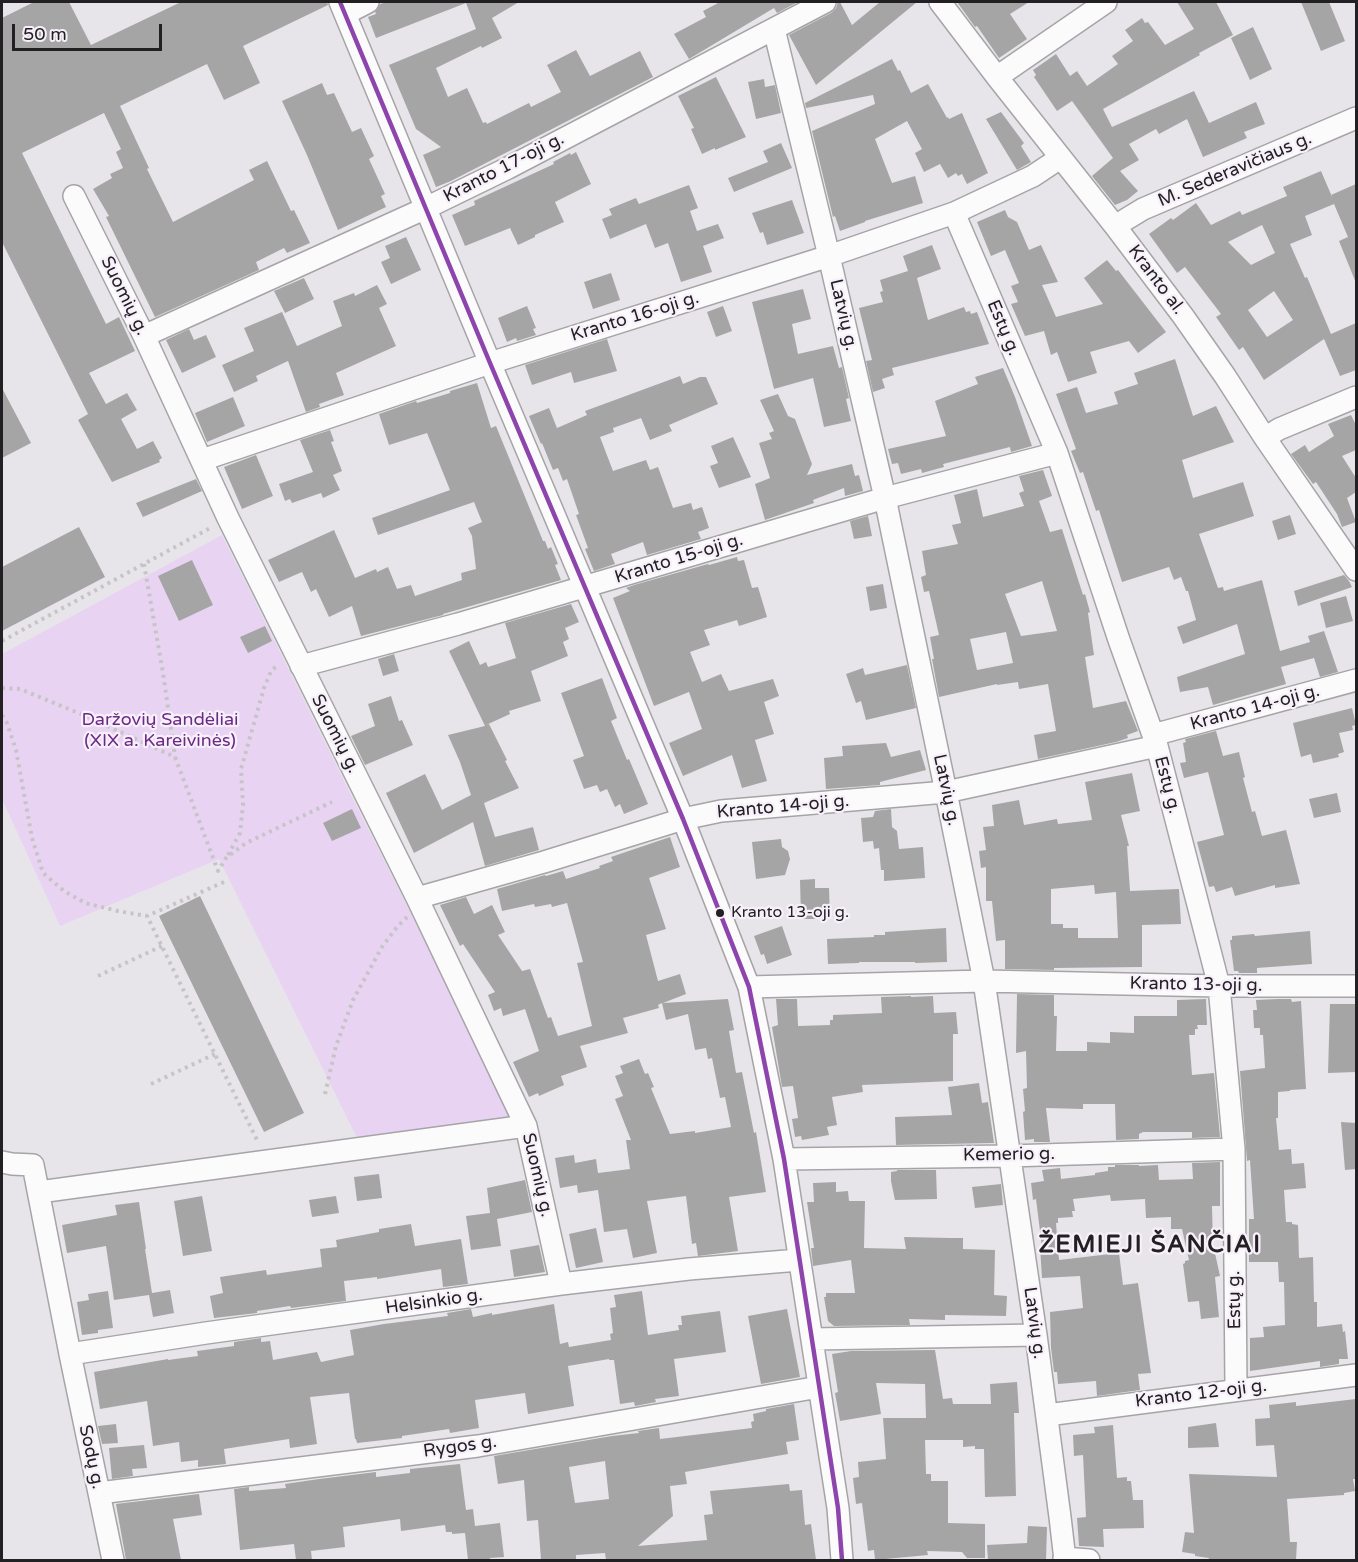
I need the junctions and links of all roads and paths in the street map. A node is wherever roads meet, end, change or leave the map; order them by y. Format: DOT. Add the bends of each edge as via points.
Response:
graph roads {
  1 [pos="368,2"];
  2 [pos="825,2"];
  3 [pos="940,2"];
  4 [pos="1106,2"];
  5 [pos="342,8"];
  6 [pos="774,29"];
  7 [pos="997,77"];
  8 [pos="1356,118"];
  9 [pos="1060,158"];
  10 [pos="74,196"];
  11 [pos="426,208"];
  12 [pos="954,213"];
  13 [pos="1115,226"];
  14 [pos="829,256"];
  15 [pos="144,336"];
  16 [pos="490,363"];
  17 [pos="1356,396"];
  18 [pos="1265,438"];
  19 [pos="1057,453"];
  20 [pos="202,460"];
  21 [pos="885,498"];
  22 [pos="228,518"];
  23 [pos="144,564"];
  24 [pos="1356,570"];
  25 [pos="585,587"];
  26 [pos="2,641"];
  27 [pos="297,659"];
  28 [pos="1356,680"];
  29 [pos="2,688"];
  30 [pos="2,716"];
  31 [pos="1155,741"];
  32 [pos="175,758"];
  33 [pos="946,792"];
  34 [pos="333,802"];
  35 [pos="683,819"];
  36 [pos="226,858"];
  37 [pos="224,882"];
  38 [pos="418,901"];
  39 [pos="147,916"];
  40 [pos="162,946"];
  41 [pos="98,976"];
  42 [pos="984,981"];
  43 [pos="1219,986"];
  44 [pos="1356,986"];
  45 [pos="749,987"];
  46 [pos="215,1054"];
  47 [pos="152,1084"];
  48 [pos="325,1094"];
  49 [pos="526,1126"];
  50 [pos="1234,1149"];
  51 [pos="1009,1156"];
  52 [pos="784,1159"];
  53 [pos="2,1162"];
  54 [pos="264,1162"];
  55 [pos="39,1192"];
  56 [pos="799,1260"];
  57 [pos="561,1284"];
  58 [pos="1036,1335"];
  59 [pos="813,1339"];
  60 [pos="70,1354"];
  61 [pos="1356,1375"];
  62 [pos="819,1387"];
  63 [pos="1236,1390"];
  64 [pos="1047,1415"];
  65 [pos="99,1493"];
  66 [pos="1065,1559"];
  67 [pos="113,1560"];
  68 [pos="842,1560"];
  69 [pos="1089,1560"];
  1 -- 5 [label="street"];
  2 -- 6 [label="street, Kranto 17-oji g."];
  3 -- 7 [label="street, Kranto al."];
  4 -- 7 [label="street"];
  5 -- 11 [label="street"];
  6 -- 11 [label="street, Kranto 17-oji g."];
  6 -- 14 [label="street, Latvių g."];
  7 -- 9 [label="street, Kranto al."];
  8 -- 13 [label="street, M. Sederavičiaus g." via="1143,209"];
  9 -- 12 [label="street, Kranto 16-oji g." via="1033,176"];
  9 -- 13 [label="street, Kranto al."];
  10 -- 15 [label="street, Suomių g."];
  11 -- 15 [label="street, Kranto 17-oji g."];
  11 -- 16 [label="street"];
  12 -- 14 [label="street, Kranto 16-oji g."];
  12 -- 19 [label="street, Estų g."];
  13 -- 18 [label="street, Kranto al." via="1207,350"];
  14 -- 16 [label="street, Kranto 16-oji g."];
  14 -- 21 [label="street, Latvių g."];
  15 -- 20 [label="street, Suomių g."];
  16 -- 20 [label="street, Kranto 16-oji g."];
  16 -- 25 [label="street"];
  17 -- 18 [label="street"];
  18 -- 24 [label="street, Kranto al."];
  19 -- 21 [label="street, Kranto 15-oji g."];
  19 -- 31 [label="street, Estų g."];
  20 -- 22 [label="street, Suomių g."];
  21 -- 25 [label="street, Kranto 15-oji g."];
  21 -- 33 [label="street, Latvių g."];
  22 -- 23 [label="path"];
  22 -- 27 [label="street, Suomių g."];
  23 -- 26 [label="path"];
  23 -- 32 [label="path"];
  25 -- 27 [label="street, Kranto 15-oji g." via="458,624"];
  25 -- 35 [label="street"];
  27 -- 36 [label="path" via="271,671 264,688 240,769 240,833"];
  27 -- 38 [label="street, Suomių g."];
  28 -- 31 [label="street, Kranto 14-oji g."];
  29 -- 32 [label="path" via="20,689"];
  30 -- 39 [label="path" via="16,750 32,838 43,873 85,903"];
  31 -- 33 [label="street, Kranto 14-oji g."];
  31 -- 43 [label="street, Estų g."];
  32 -- 36 [label="path" via="218,871"];
  33 -- 35 [label="street, Kranto 14-oji g." via="721,811"];
  33 -- 42 [label="street, Latvių g."];
  34 -- 36 [label="path" via="246,843"];
  35 -- 38 [label="street, Kranto 14-oji g."];
  35 -- 45 [label="street"];
  37 -- 39 [label="path"];
  38 -- 48 [label="path" via="382,947 353,1000 336,1046"];
  38 -- 49 [label="street, Suomių g."];
  39 -- 40 [label="path"];
  40 -- 41 [label="path"];
  40 -- 46 [label="path"];
  42 -- 43 [label="street, Kranto 13-oji g."];
  42 -- 45 [label="street, Kranto 13-oji g."];
  42 -- 51 [label="street, Latvių g."];
  43 -- 44 [label="street, Kranto 13-oji g."];
  43 -- 50 [label="street, Estų g."];
  45 -- 52 [label="street"];
  46 -- 47 [label="path"];
  46 -- 54 [label="path"];
  49 -- 54 [label="street"];
  49 -- 57 [label="street, Suomių g."];
  50 -- 51 [label="street, Kemerio g."];
  50 -- 63 [label="street, Estų g."];
  51 -- 52 [label="street, Kemerio g."];
  51 -- 58 [label="street, Latvių g."];
  52 -- 56 [label="street"];
  53 -- 55 [label="street, Sodų g." via="33,1165"];
  54 -- 55 [label="street"];
  55 -- 60 [label="street, Sodų g."];
  56 -- 57 [label="street, Helsinkio g."];
  56 -- 59 [label="street"];
  57 -- 60 [label="street, Helsinkio g."];
  58 -- 59 [label="street"];
  58 -- 64 [label="street, Latvių g."];
  59 -- 62 [label="street"];
  60 -- 65 [label="street, Sodų g."];
  61 -- 63 [label="street, Kranto 12-oji g."];
  62 -- 65 [label="street, Rygos g." via="478,1446"];
  62 -- 68 [label="street"];
  63 -- 64 [label="street, Kranto 12-oji g."];
  64 -- 66 [label="street, Latvių g."];
  65 -- 67 [label="street, Sodų g."];
  66 -- 69 [label="street"];
}
